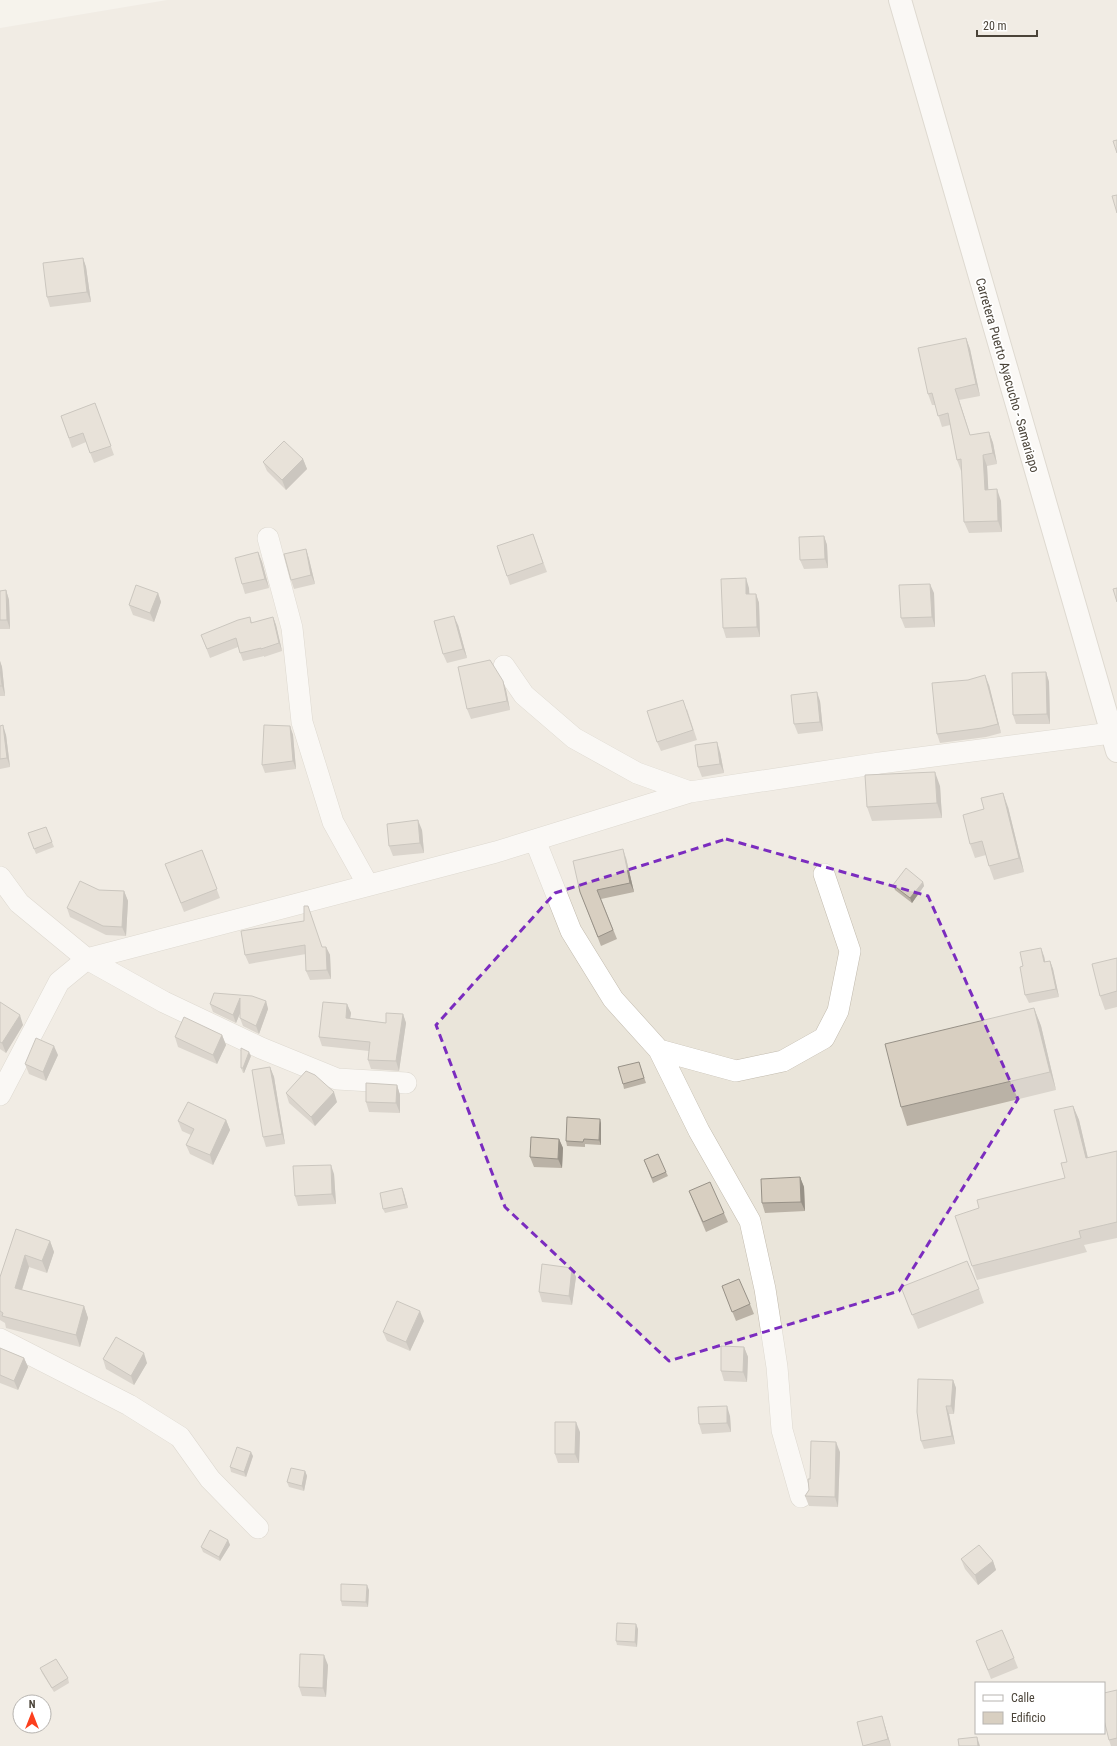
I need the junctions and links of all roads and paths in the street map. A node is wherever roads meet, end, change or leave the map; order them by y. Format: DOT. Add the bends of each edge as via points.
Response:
graph roads {
  1 [pos="900,0"];
  2 [pos="268,538"];
  3 [pos="504,666"];
  4 [pos="1114,742"];
  5 [pos="690,792"];
  6 [pos="535,840"];
  7 [pos="824,874"];
  8 [pos="0,877"];
  9 [pos="368,885"];
  10 [pos="87,959"];
  11 [pos="659,1050"];
  12 [pos="406,1083"];
  13 [pos="0,1095"];
  14 [pos="0,1339"];
  15 [pos="801,1497"];
  16 [pos="258,1528"];
  1 -- 4 [label="street, Carretera Puerto Ayacucho - Samariapo"];
  2 -- 9 [label="street" via="292,628 302,722 333,822"];
  3 -- 5 [label="street" via="524,696 574,738 637,773"];
  4 -- 5 [label="street" via="880,763"];
  5 -- 6 [label="street"];
  6 -- 9 [label="street"];
  6 -- 11 [label="street" via="571,931 613,999"];
  7 -- 11 [label="street" via="850,951 838,1011 824,1038 783,1061 736,1071"];
  8 -- 10 [label="street" via="19,903"];
  9 -- 10 [label="street"];
  10 -- 12 [label="street" via="164,1002 337,1080"];
  10 -- 13 [label="street" via="59,982"];
  11 -- 15 [label="street" via="699,1131 750,1221 765,1289 776,1359 782,1430"];
  14 -- 16 [label="street" via="129,1405 180,1437 210,1479"];
}
